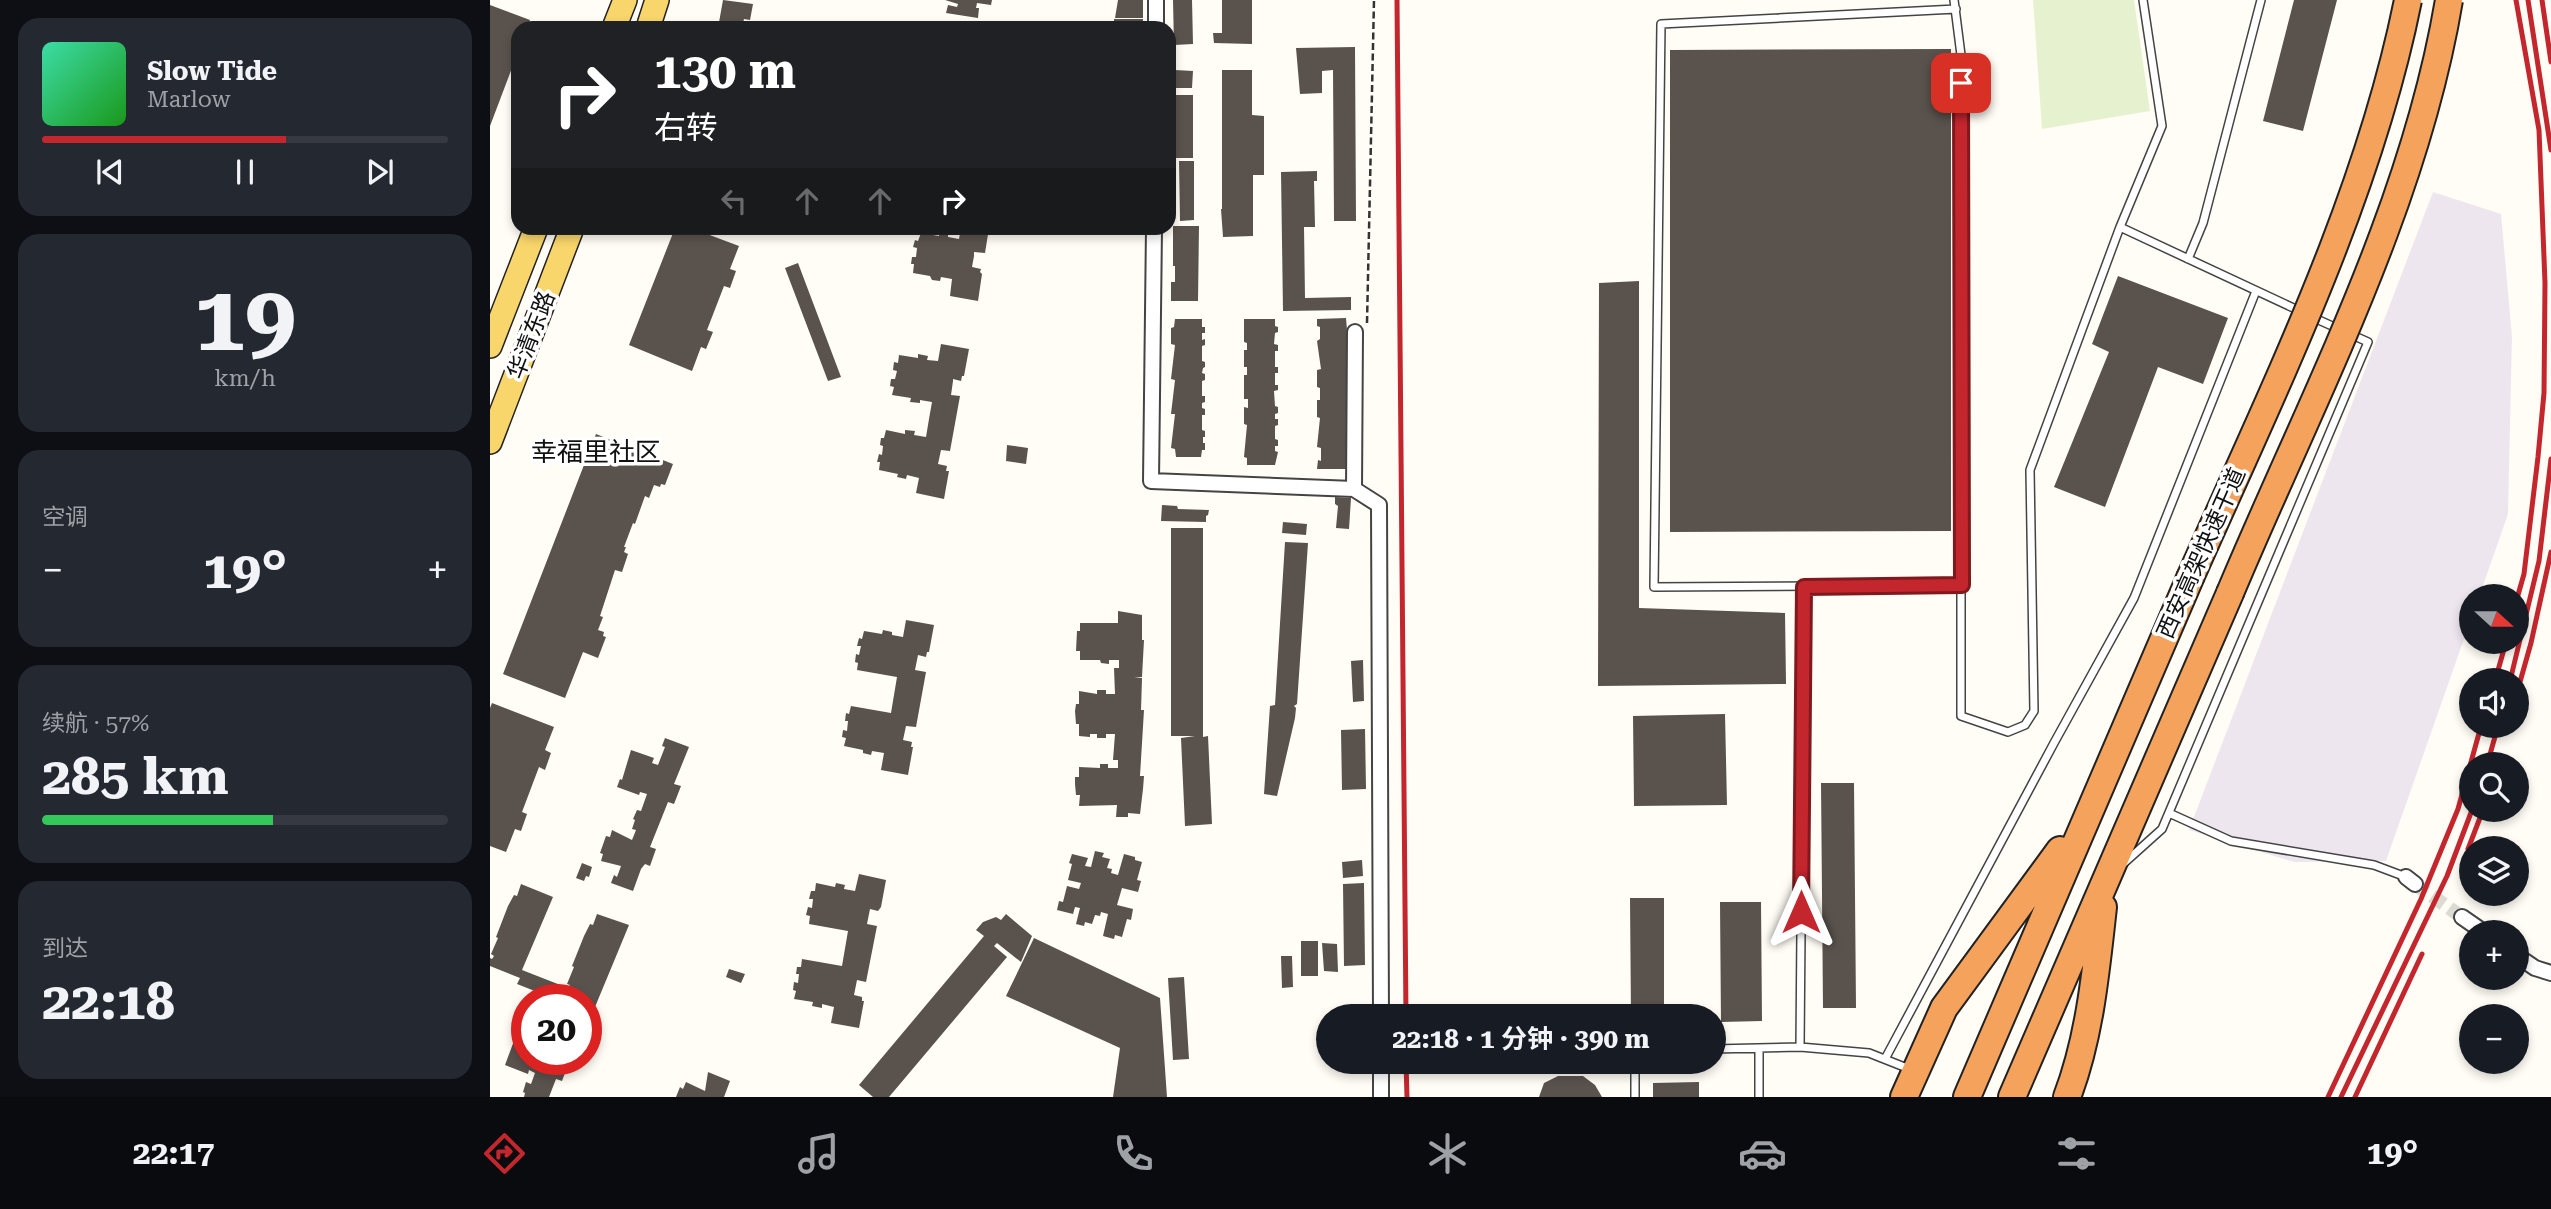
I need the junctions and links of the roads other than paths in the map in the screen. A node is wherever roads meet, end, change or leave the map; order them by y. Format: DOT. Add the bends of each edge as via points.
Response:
graph roads {
  1 [pos="625,0"];
  2 [pos="657,0"];
  3 [pos="1156,0"];
  4 [pos="1954,0"];
  5 [pos="2143,0"];
  6 [pos="2261,0"];
  7 [pos="2408,0"];
  8 [pos="2449,0"];
  9 [pos="1956,9"];
  10 [pos="617,21"];
  11 [pos="650,21"];
  12 [pos="1156,21"];
  13 [pos="2120,227"];
  14 [pos="533,235"];
  15 [pos="569,235"];
  16 [pos="1154,235"];
  17 [pos="2188,260"];
  18 [pos="2256,291"];
  19 [pos="1355,332"];
  20 [pos="490,346"];
  21 [pos="490,442"];
  22 [pos="1354,489"];
  23 [pos="1962,585"];
  24 [pos="1804,587"];
  25 [pos="2097,793"];
  26 [pos="2169,813"];
  27 [pos="2107,878"];
  28 [pos="2410,881"];
  29 [pos="2462,917"];
  30 [pos="2466,920"];
  31 [pos="2529,964"];
  32 [pos="2551,973"];
  33 [pos="1381,1004"];
  34 [pos="1800,1047"];
  35 [pos="1759,1048"];
  36 [pos="1726,1049"];
  37 [pos="1885,1059"];
  38 [pos="1914,1071"];
  39 [pos="1381,1074"];
  40 [pos="1635,1074"];
  41 [pos="1381,1097"];
  42 [pos="1635,1097"];
  43 [pos="1759,1097"];
  44 [pos="1903,1097"];
  45 [pos="1966,1097"];
  46 [pos="2012,1097"];
  47 [pos="2067,1097"];
  1 -- 10 [label="main road"];
  2 -- 11 [label="main road"];
  3 -- 12 [label="street"];
  4 -- 9 [label="lane"];
  5 -- 13 [label="lane" via="2162,126"];
  6 -- 17 [label="lane" via="2203,223"];
  7 -- 25 [label="highway, 西安高架快速干道, bridge" via="2364,163 2292,343"];
  8 -- 27 [label="highway, 西安高架快速干道, bridge" via="2430,95 2363,285"];
  9 -- 23 [label="lane" via="1961,69"];
  9 -- 24 [label="lane" via="1661,24 1654,587"];
  13 -- 17 [label="lane"];
  13 -- 23 [label="lane" via="2030,470 2034,711 2025,725 2008,732 1961,716"];
  14 -- 20 [label="main road, 华清东路"];
  15 -- 21 [label="main road, 华清东路"];
  16 -- 22 [label="street" via="1151,481"];
  17 -- 18 [label="lane"];
  18 -- 26 [label="lane" via="2368,342"];
  18 -- 37 [label="lane" via="2134,598"];
  19 -- 22 [label="street"];
  22 -- 33 [label="street" via="1379,505"];
  23 -- 24 [label="lane"];
  24 -- 34 [label="lane"];
  25 -- 38 [label="highway" via="1944,1008"];
  25 -- 45 [label="highway, 西安高架快速干道"];
  26 -- 27 [label="lane" via="2162,829"];
  26 -- 28 [label="lane" via="2231,841 2374,865"];
  27 -- 46 [label="highway, 西安高架快速干道"];
  27 -- 47 [label="highway" via="2090,1010"];
  29 -- 30 [label="street"];
  31 -- 32 [label="street"];
  34 -- 35 [label="lane"];
  34 -- 37 [label="lane" via="1869,1053"];
  35 -- 36 [label="lane"];
  35 -- 43 [label="lane"];
  37 -- 38 [label="lane"];
  38 -- 44 [label="highway"];
  39 -- 41 [label="street"];
  40 -- 42 [label="lane"];
}
